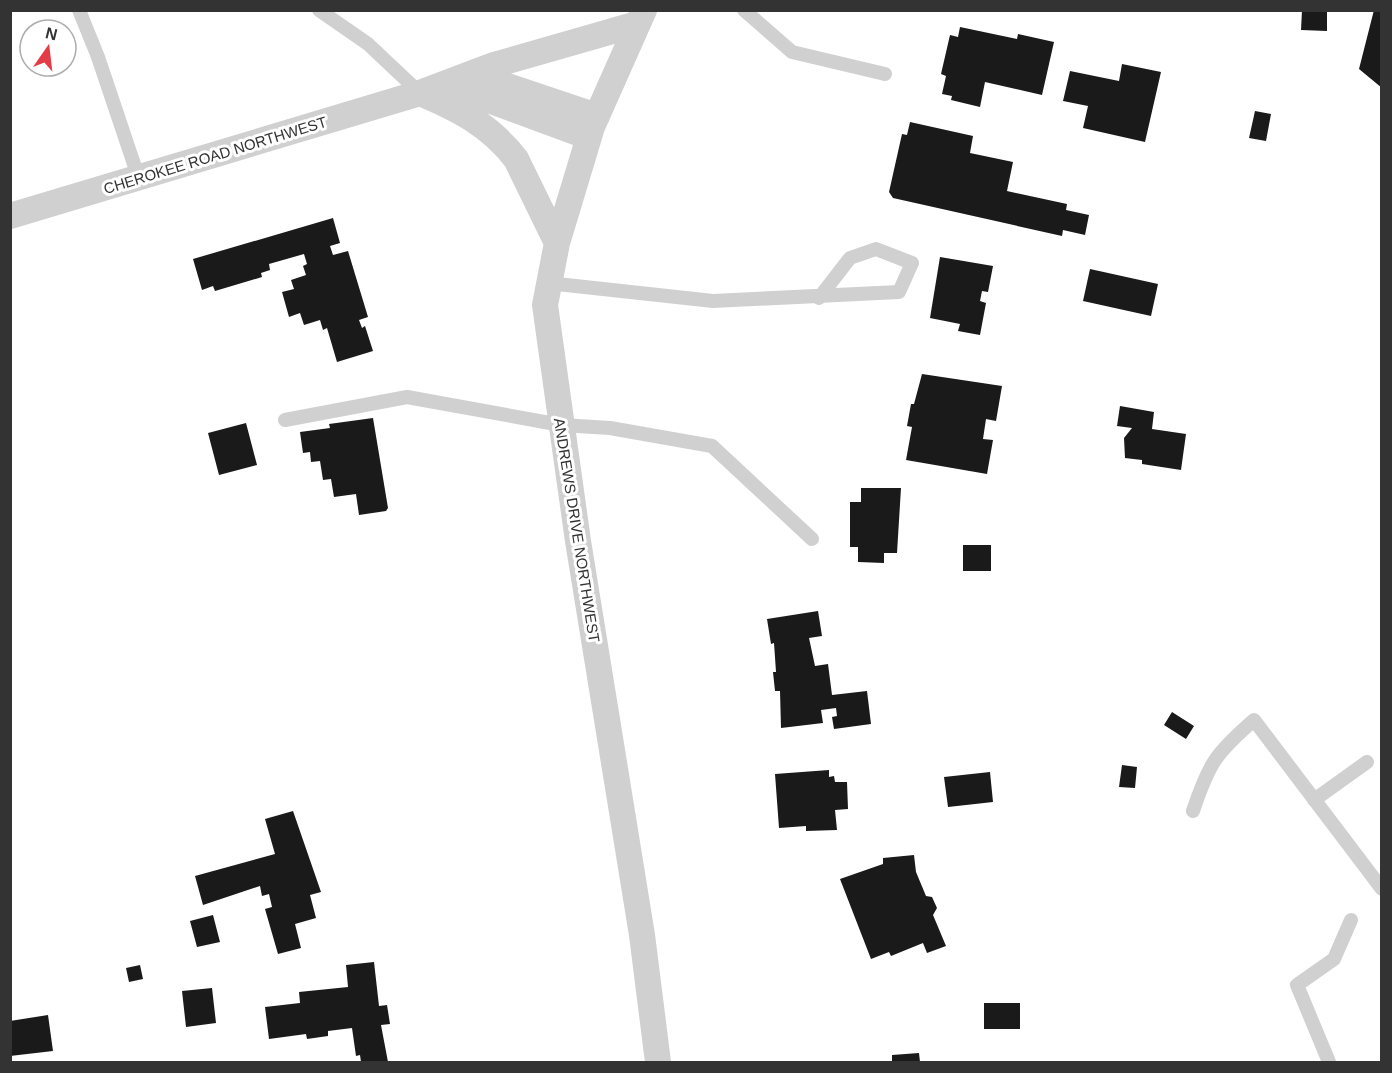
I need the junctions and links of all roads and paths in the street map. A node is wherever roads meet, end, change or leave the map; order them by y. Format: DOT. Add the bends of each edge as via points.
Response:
graph roads {
  1 [pos="79,10"];
  2 [pos="319,10"];
  3 [pos="744,10"];
  4 [pos="640,17"];
  5 [pos="472,74"];
  6 [pos="885,74"];
  7 [pos="445,84"];
  8 [pos="420,93"];
  9 [pos="593,127"];
  10 [pos="139,179"];
  11 [pos="10,216"];
  12 [pos="557,243"];
  13 [pos="548,283"];
  14 [pos="819,298"];
  15 [pos="285,420"];
  16 [pos="561,424"];
  17 [pos="812,538"];
  18 [pos="1367,762"];
  19 [pos="1314,800"];
  20 [pos="1192,811"];
  21 [pos="1382,889"];
  22 [pos="1351,920"];
  23 [pos="658,1062"];
  24 [pos="1329,1062"];
  1 -- 10 [label="lane"];
  2 -- 8 [label="lane" via="368,44"];
  3 -- 6 [label="lane" via="792,52"];
  4 -- 5 [label="street, CHEROKEE ROAD NORTHWEST"];
  4 -- 9 [label="street, ANDREWS DRIVE NORTHWEST"];
  5 -- 7 [label="street, CHEROKEE ROAD NORTHWEST"];
  5 -- 9 [label="street"];
  7 -- 8 [label="street, CHEROKEE ROAD NORTHWEST"];
  7 -- 9 [label="street"];
  8 -- 10 [label="street, CHEROKEE ROAD NORTHWEST"];
  8 -- 12 [label="street" via="475,118 507,146"];
  9 -- 12 [label="street, ANDREWS DRIVE NORTHWEST"];
  10 -- 11 [label="street, CHEROKEE ROAD NORTHWEST"];
  12 -- 13 [label="street, ANDREWS DRIVE NORTHWEST"];
  13 -- 14 [label="lane" via="713,302"];
  13 -- 16 [label="street, ANDREWS DRIVE NORTHWEST" via="545,305"];
  14 -- 14 [label="lane" via="899,292 912,263 876,249 850,258"];
  15 -- 16 [label="lane" via="407,397"];
  16 -- 17 [label="lane" via="610,428 712,446"];
  16 -- 23 [label="street, ANDREWS DRIVE NORTHWEST" via="642,935"];
  18 -- 19 [label="lane"];
  19 -- 20 [label="lane" via="1254,720 1220,750 1204,776"];
  19 -- 21 [label="lane"];
  22 -- 24 [label="lane" via="1334,959 1297,985"];
}
